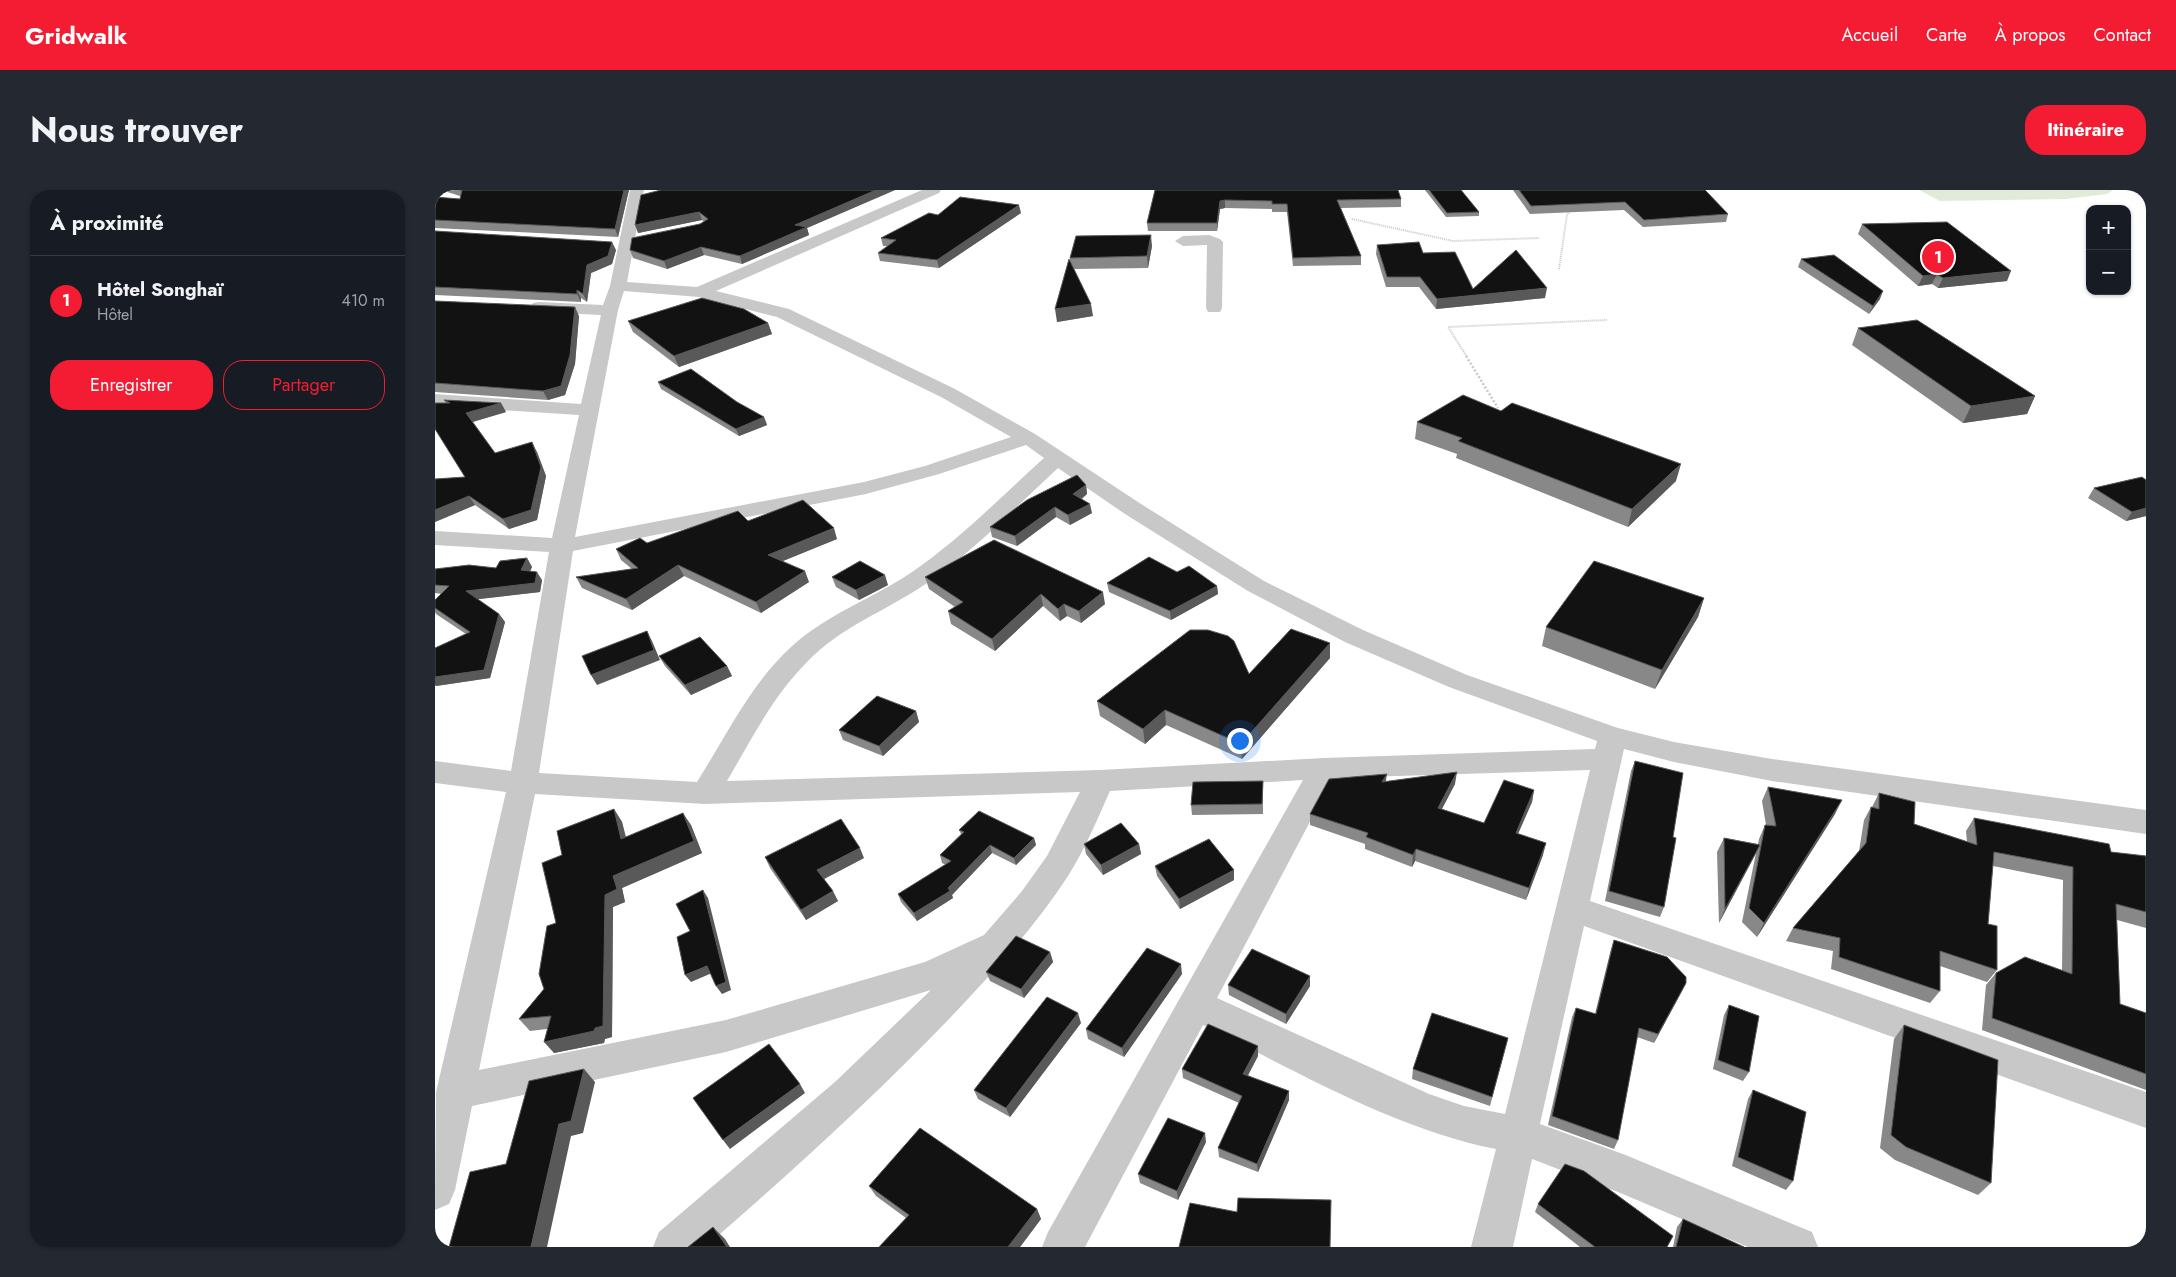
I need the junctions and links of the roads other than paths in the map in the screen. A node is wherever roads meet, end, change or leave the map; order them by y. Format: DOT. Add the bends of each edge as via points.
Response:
graph roads {
  1 [pos="934,190"];
  2 [pos="642,194"];
  3 [pos="1183,242"];
  4 [pos="699,292"];
  5 [pos="614,298"];
  6 [pos="522,306"];
  7 [pos="1214,308"];
  8 [pos="435,400"];
  9 [pos="589,410"];
  10 [pos="1028,438"];
  11 [pos="1058,457"];
  12 [pos="435,538"];
  13 [pos="563,546"];
  14 [pos="1610,747"];
  15 [pos="1324,768"];
  16 [pos="435,772"];
  17 [pos="1100,781"];
  18 [pos="523,782"];
  19 [pos="705,793"];
  20 [pos="2146,822"];
  21 [pos="1572,908"];
  22 [pos="1001,941"];
  23 [pos="1195,1004"];
  24 [pos="455,1092"];
  25 [pos="2146,1110"];
  26 [pos="441,1134"];
  27 [pos="1519,1135"];
  28 [pos="435,1190"];
  29 [pos="674,1247"];
  30 [pos="1063,1247"];
  31 [pos="1492,1247"];
  32 [pos="1797,1247"];
  1 -- 4 [label="street"];
  2 -- 5 [label="street" via="626,241"];
  3 -- 7 [label="street" via="1215,242"];
  4 -- 5 [label="street"];
  4 -- 10 [label="street" via="783,313 948,393"];
  5 -- 6 [label="street"];
  5 -- 9 [label="street"];
  8 -- 9 [label="street"];
  9 -- 13 [label="street"];
  10 -- 11 [label="street"];
  10 -- 13 [label="street" via="866,488"];
  11 -- 14 [label="street" via="1231,571 1297,607 1354,636"];
  11 -- 19 [label="street" via="949,555 899,591 821,634 796,657 765,696"];
  12 -- 13 [label="street"];
  13 -- 18 [label="street"];
  14 -- 15 [label="street"];
  14 -- 20 [label="street" via="1674,752 1772,770"];
  14 -- 21 [label="street"];
  15 -- 17 [label="street"];
  15 -- 23 [label="street"];
  16 -- 18 [label="street"];
  17 -- 19 [label="street"];
  17 -- 22 [label="street" via="1057,866"];
  18 -- 19 [label="street"];
  18 -- 24 [label="street"];
  21 -- 25 [label="street"];
  21 -- 27 [label="street"];
  22 -- 24 [label="street" via="934,974 835,1006 735,1033"];
  22 -- 29 [label="street" via="919,1027 805,1134"];
  23 -- 27 [label="street" via="1425,1111 1464,1124"];
  23 -- 30 [label="street"];
  24 -- 26 [label="street"];
  26 -- 28 [label="street"];
  27 -- 31 [label="street"];
  27 -- 32 [label="street" via="1623,1174"];
}
